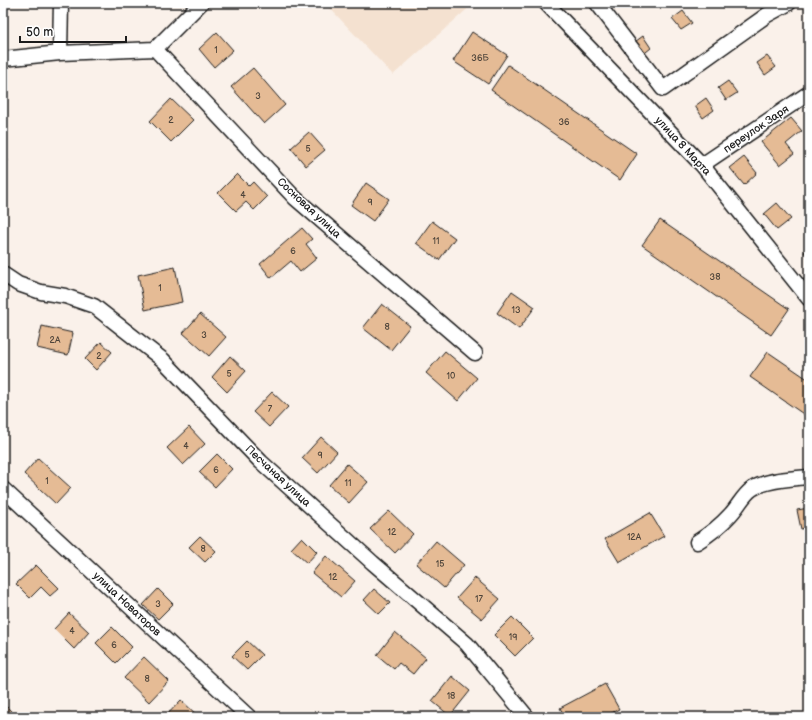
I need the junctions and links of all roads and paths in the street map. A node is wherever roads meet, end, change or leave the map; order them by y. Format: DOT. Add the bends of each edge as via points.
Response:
graph roads {
  1 [pos="61,3"];
  2 [pos="201,3"];
  3 [pos="546,3"];
  4 [pos="597,3"];
  5 [pos="789,3"];
  6 [pos="155,49"];
  7 [pos="60,53"];
  8 [pos="3,59"];
  9 [pos="809,93"];
  10 [pos="702,165"];
  11 [pos="3,274"];
  12 [pos="809,299"];
  13 [pos="475,353"];
  14 [pos="809,477"];
  15 [pos="4,493"];
  16 [pos="697,542"];
  17 [pos="249,717"];
  18 [pos="527,717"];
  1 -- 7 [label="street"];
  2 -- 6 [label="street"];
  3 -- 10 [label="street, улица 8 Марта"];
  4 -- 5 [label="street" via="663,89 767,15"];
  6 -- 7 [label="street"];
  6 -- 13 [label="street, Сосновая улица" via="295,198"];
  7 -- 8 [label="street"];
  9 -- 10 [label="street, переулок Заря"];
  10 -- 12 [label="street, улица 8 Марта"];
  11 -- 18 [label="street, Песчаная улица" via="18,284 94,306 162,360 261,462 467,644"];
  14 -- 16 [label="street" via="775,481 752,488 714,531"];
  15 -- 17 [label="street, улица Новаторов"];
}
